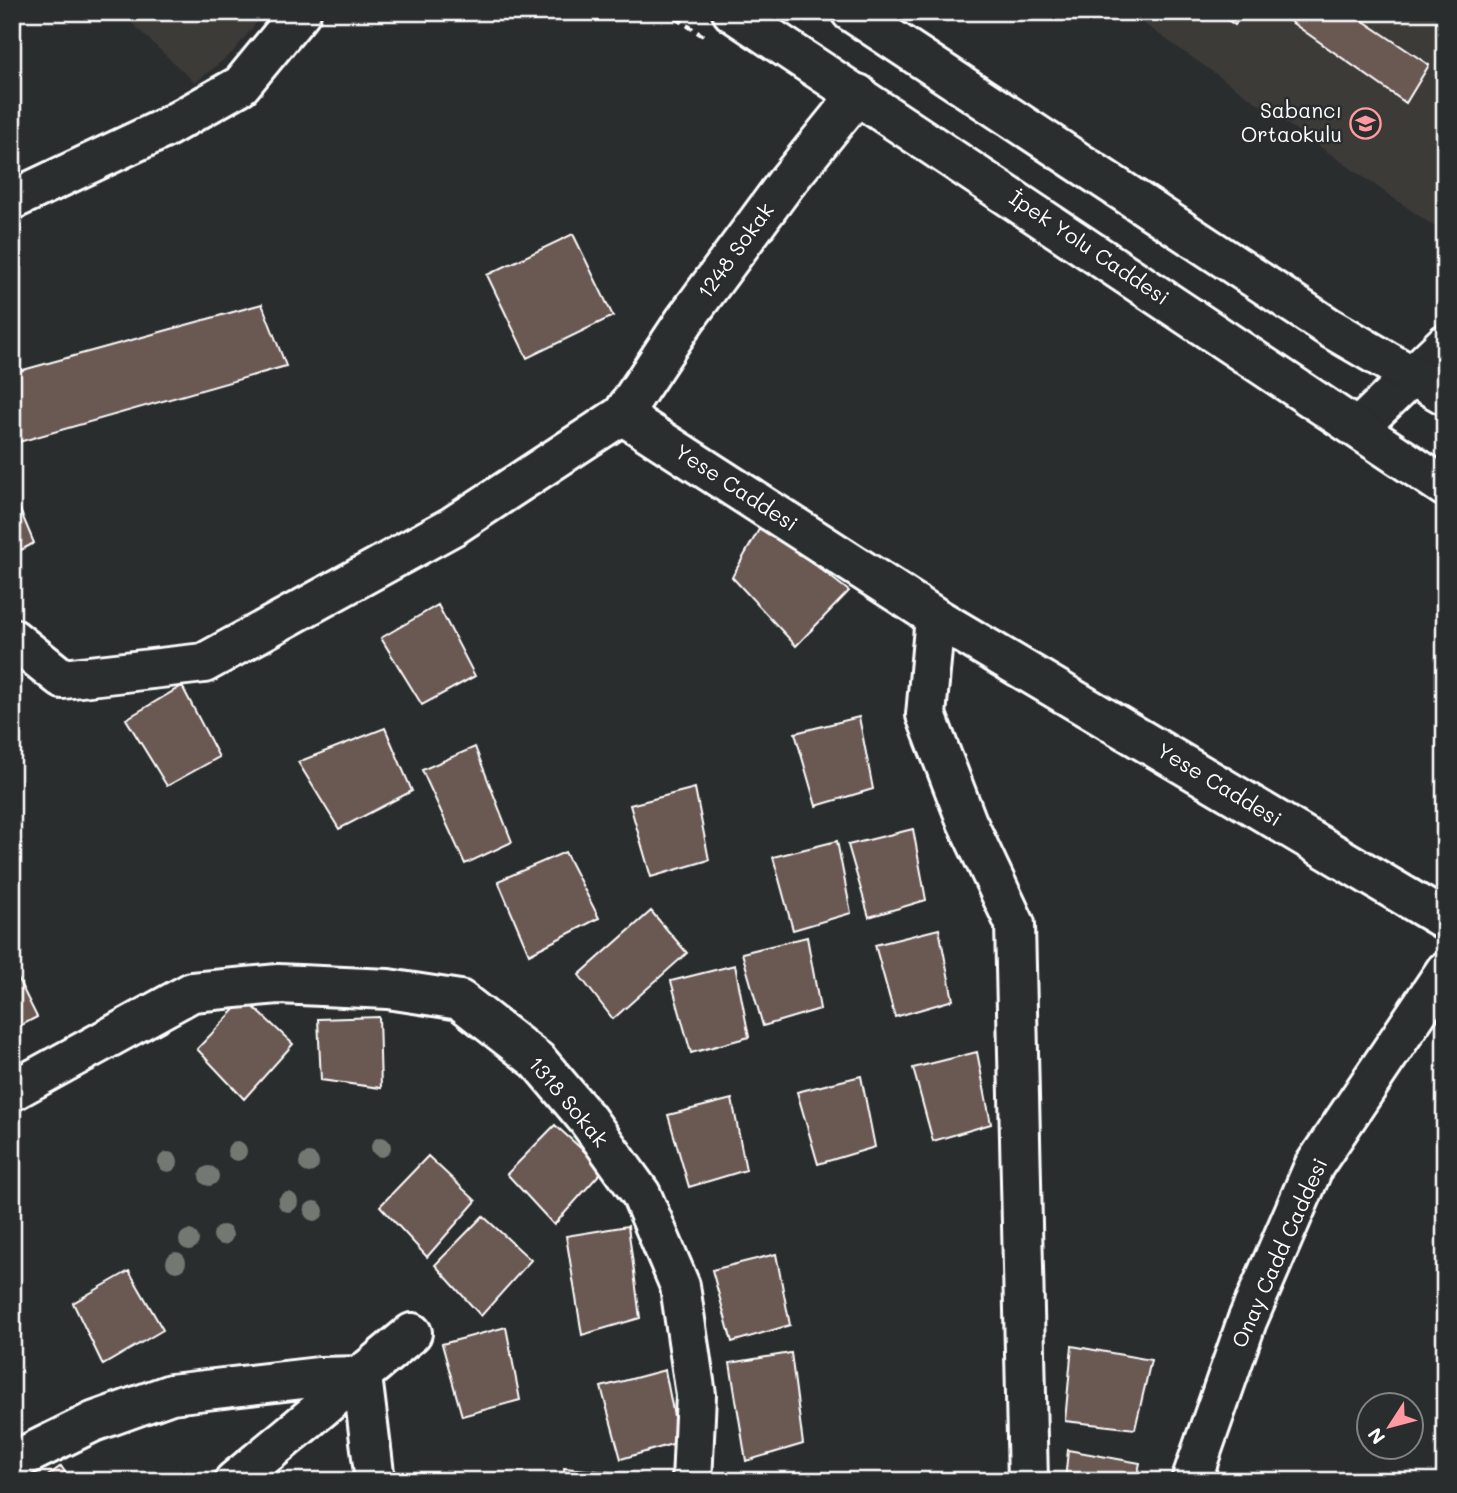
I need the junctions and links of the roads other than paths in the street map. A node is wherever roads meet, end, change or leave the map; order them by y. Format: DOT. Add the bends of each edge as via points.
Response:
graph roads {
  1 [pos="301,12"];
  2 [pos="732,12"];
  3 [pos="851,12"];
  4 [pos="859,94"];
  5 [pos="12,200"];
  6 [pos="1445,344"];
  7 [pos="1412,374"];
  8 [pos="1445,395"];
  9 [pos="622,415"];
  10 [pos="1358,428"];
  11 [pos="1445,487"];
  12 [pos="935,617"];
  13 [pos="12,638"];
  14 [pos="1445,919"];
  15 [pos="1445,971"];
  16 [pos="12,1091"];
  17 [pos="412,1333"];
  18 [pos="362,1376"];
  19 [pos="12,1462"];
  20 [pos="234,1481"];
  21 [pos="374,1481"];
  22 [pos="692,1481"];
  23 [pos="1028,1481"];
  24 [pos="1191,1481"];
  1 -- 5 [label="main road" via="241,85 165,128"];
  2 -- 4 [label="main road, İpek Yolu Caddesi"];
  3 -- 7 [label="main road" via="1330,328"];
  4 -- 9 [label="main road, 1248 Sokak" via="786,183"];
  4 -- 10 [label="main road, İpek Yolu Caddesi"];
  6 -- 7 [label="main road"];
  7 -- 8 [label="main road"];
  7 -- 10 [label="main road"];
  9 -- 12 [label="main road, Yese Caddesi"];
  9 -- 13 [label="main road" via="453,526 204,663 63,679"];
  10 -- 11 [label="main road, İpek Yolu Caddesi"];
  12 -- 14 [label="main road, Yese Caddesi"];
  12 -- 23 [label="main road" via="926,715 967,822 1015,924"];
  15 -- 24 [label="main road, Onay Cadd Caddesi" via="1314,1166 1247,1321"];
  16 -- 22 [label="main road, 1318 Sokak" via="192,992 278,984 388,989 460,1000 538,1061 641,1194 680,1286 696,1395"];
  17 -- 18 [label="main road"];
  18 -- 19 [label="main road" via="171,1394 93,1422"];
  18 -- 20 [label="main road"];
  18 -- 21 [label="main road"];
}
